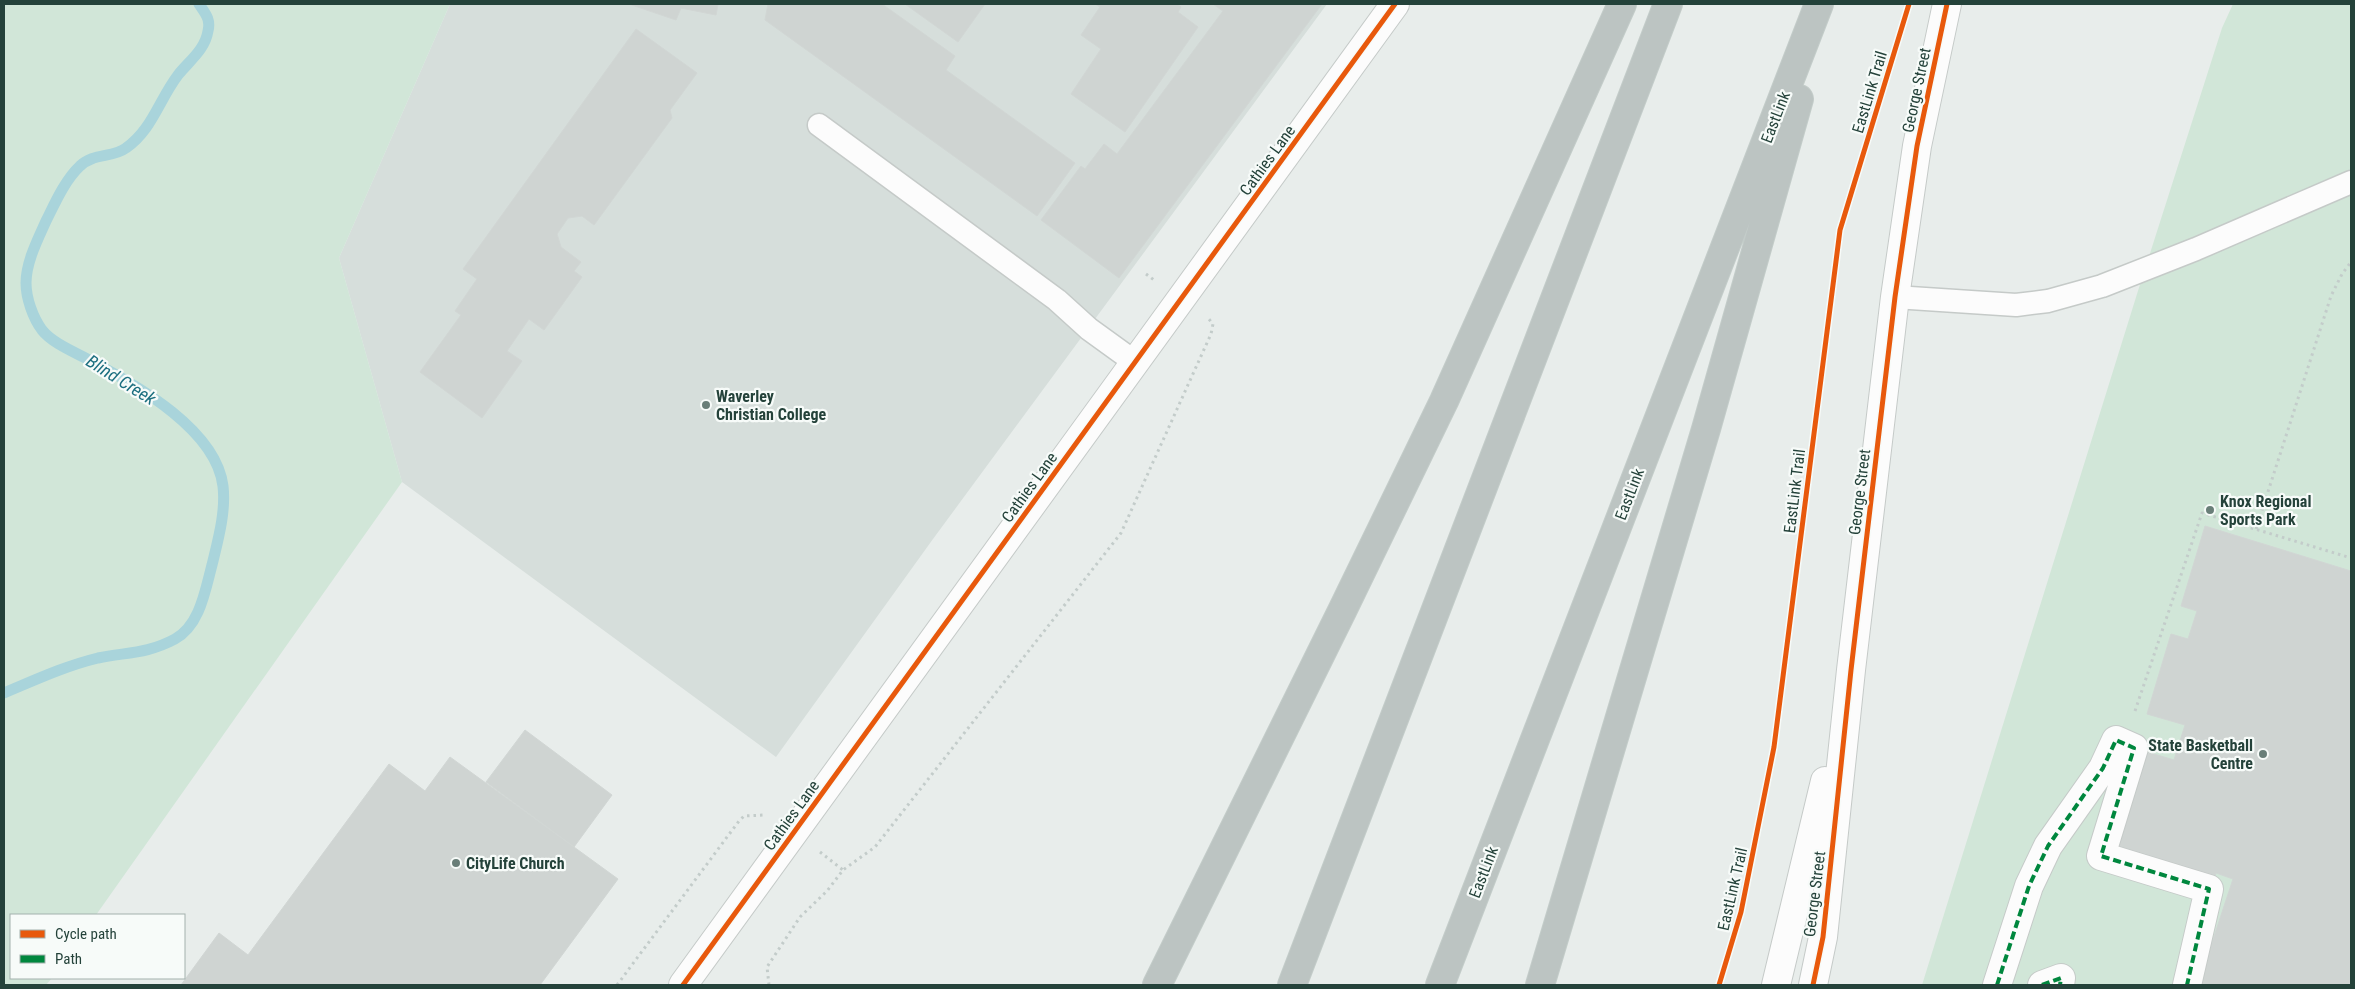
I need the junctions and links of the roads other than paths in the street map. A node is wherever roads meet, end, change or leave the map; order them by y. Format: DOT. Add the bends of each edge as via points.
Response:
graph roads {
  1 [pos="1395,4"];
  2 [pos="1622,4"];
  3 [pos="1668,4"];
  4 [pos="1819,4"];
  5 [pos="1826,4"];
  6 [pos="1947,4"];
  7 [pos="819,125"];
  8 [pos="2351,182"];
  9 [pos="1895,297"];
  10 [pos="1136,364"];
  11 [pos="1851,670"];
  12 [pos="683,985"];
  13 [pos="1157,985"];
  14 [pos="1292,985"];
  15 [pos="1440,985"];
  16 [pos="1540,985"];
  17 [pos="1776,985"];
  18 [pos="1813,985"];
  19 [pos="1997,985"];
  20 [pos="2042,985"];
  21 [pos="2060,985"];
  22 [pos="2187,985"];
  1 -- 10 [label="street, Cathies Lane"];
  2 -- 13 [label="highway" via="1444,401"];
  3 -- 14 [label="highway"];
  4 -- 15 [label="highway, EastLink"];
  5 -- 16 [label="highway" via="1706,429"];
  6 -- 9 [label="street, George Street" via="1916,146"];
  7 -- 10 [label="lane" via="1057,300"];
  8 -- 9 [label="lane" via="2110,282 2048,301 2016,305"];
  9 -- 11 [label="street, George Street"];
  10 -- 12 [label="street, Cathies Lane"];
  11 -- 17 [label="street, George Street"];
  11 -- 18 [label="street, George Street" via="1823,937"];
  19 -- 22 [label="street" via="2028,886 2048,846 2103,768 2116,740 2134,748 2101,856 2209,890"];
  20 -- 21 [label="street" via="2061,978"];
}
